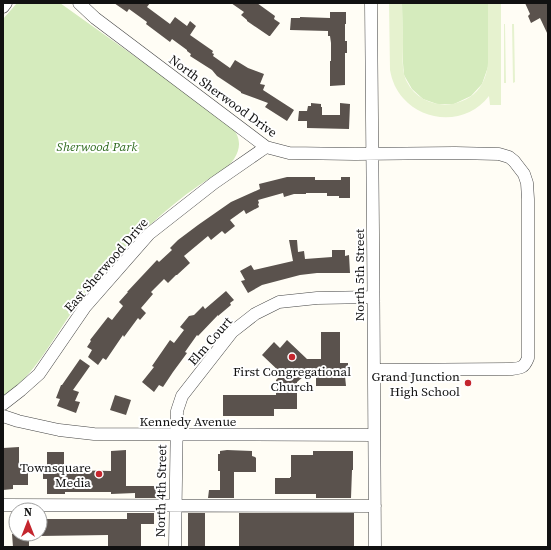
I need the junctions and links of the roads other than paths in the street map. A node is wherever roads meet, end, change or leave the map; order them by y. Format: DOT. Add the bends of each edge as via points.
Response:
graph roads {
  1 [pos="6,3"];
  2 [pos="79,3"];
  3 [pos="371,3"];
  4 [pos="3,7"];
  5 [pos="266,147"];
  6 [pos="373,154"];
  7 [pos="373,297"];
  8 [pos="375,370"];
  9 [pos="3,404"];
  10 [pos="3,416"];
  11 [pos="176,435"];
  12 [pos="374,436"];
  13 [pos="3,505"];
  14 [pos="175,506"];
  15 [pos="375,506"];
  16 [pos="175,547"];
  17 [pos="375,547"];
  1 -- 4 [label="street"];
  2 -- 5 [label="street, North Sherwood Drive" via="95,18"];
  3 -- 6 [label="street, North 5th Street"];
  5 -- 6 [label="street, North Sherwood Drive" via="289,152"];
  5 -- 9 [label="street, East Sherwood Drive" via="214,183 149,234 85,307 38,374"];
  6 -- 7 [label="street, North 5th Street"];
  6 -- 8 [label="street, North Sherwood Drive" via="499,154 514,161 524,174 528,199 526,364 511,369"];
  7 -- 8 [label="street, North 5th Street"];
  7 -- 11 [label="street, Elm Court" via="279,302 255,314 232,332 182,396 177,412"];
  8 -- 12 [label="street, North 5th Street"];
  10 -- 11 [label="street, Kennedy Avenue" via="58,430 94,434"];
  11 -- 12 [label="street, Kennedy Avenue"];
  11 -- 14 [label="street, North 4th Street"];
  12 -- 15 [label="street, North 5th Street"];
  13 -- 14 [label="street"];
  14 -- 15 [label="street"];
  14 -- 16 [label="street, North 4th Street"];
  15 -- 17 [label="street, North 5th Street"];
}
